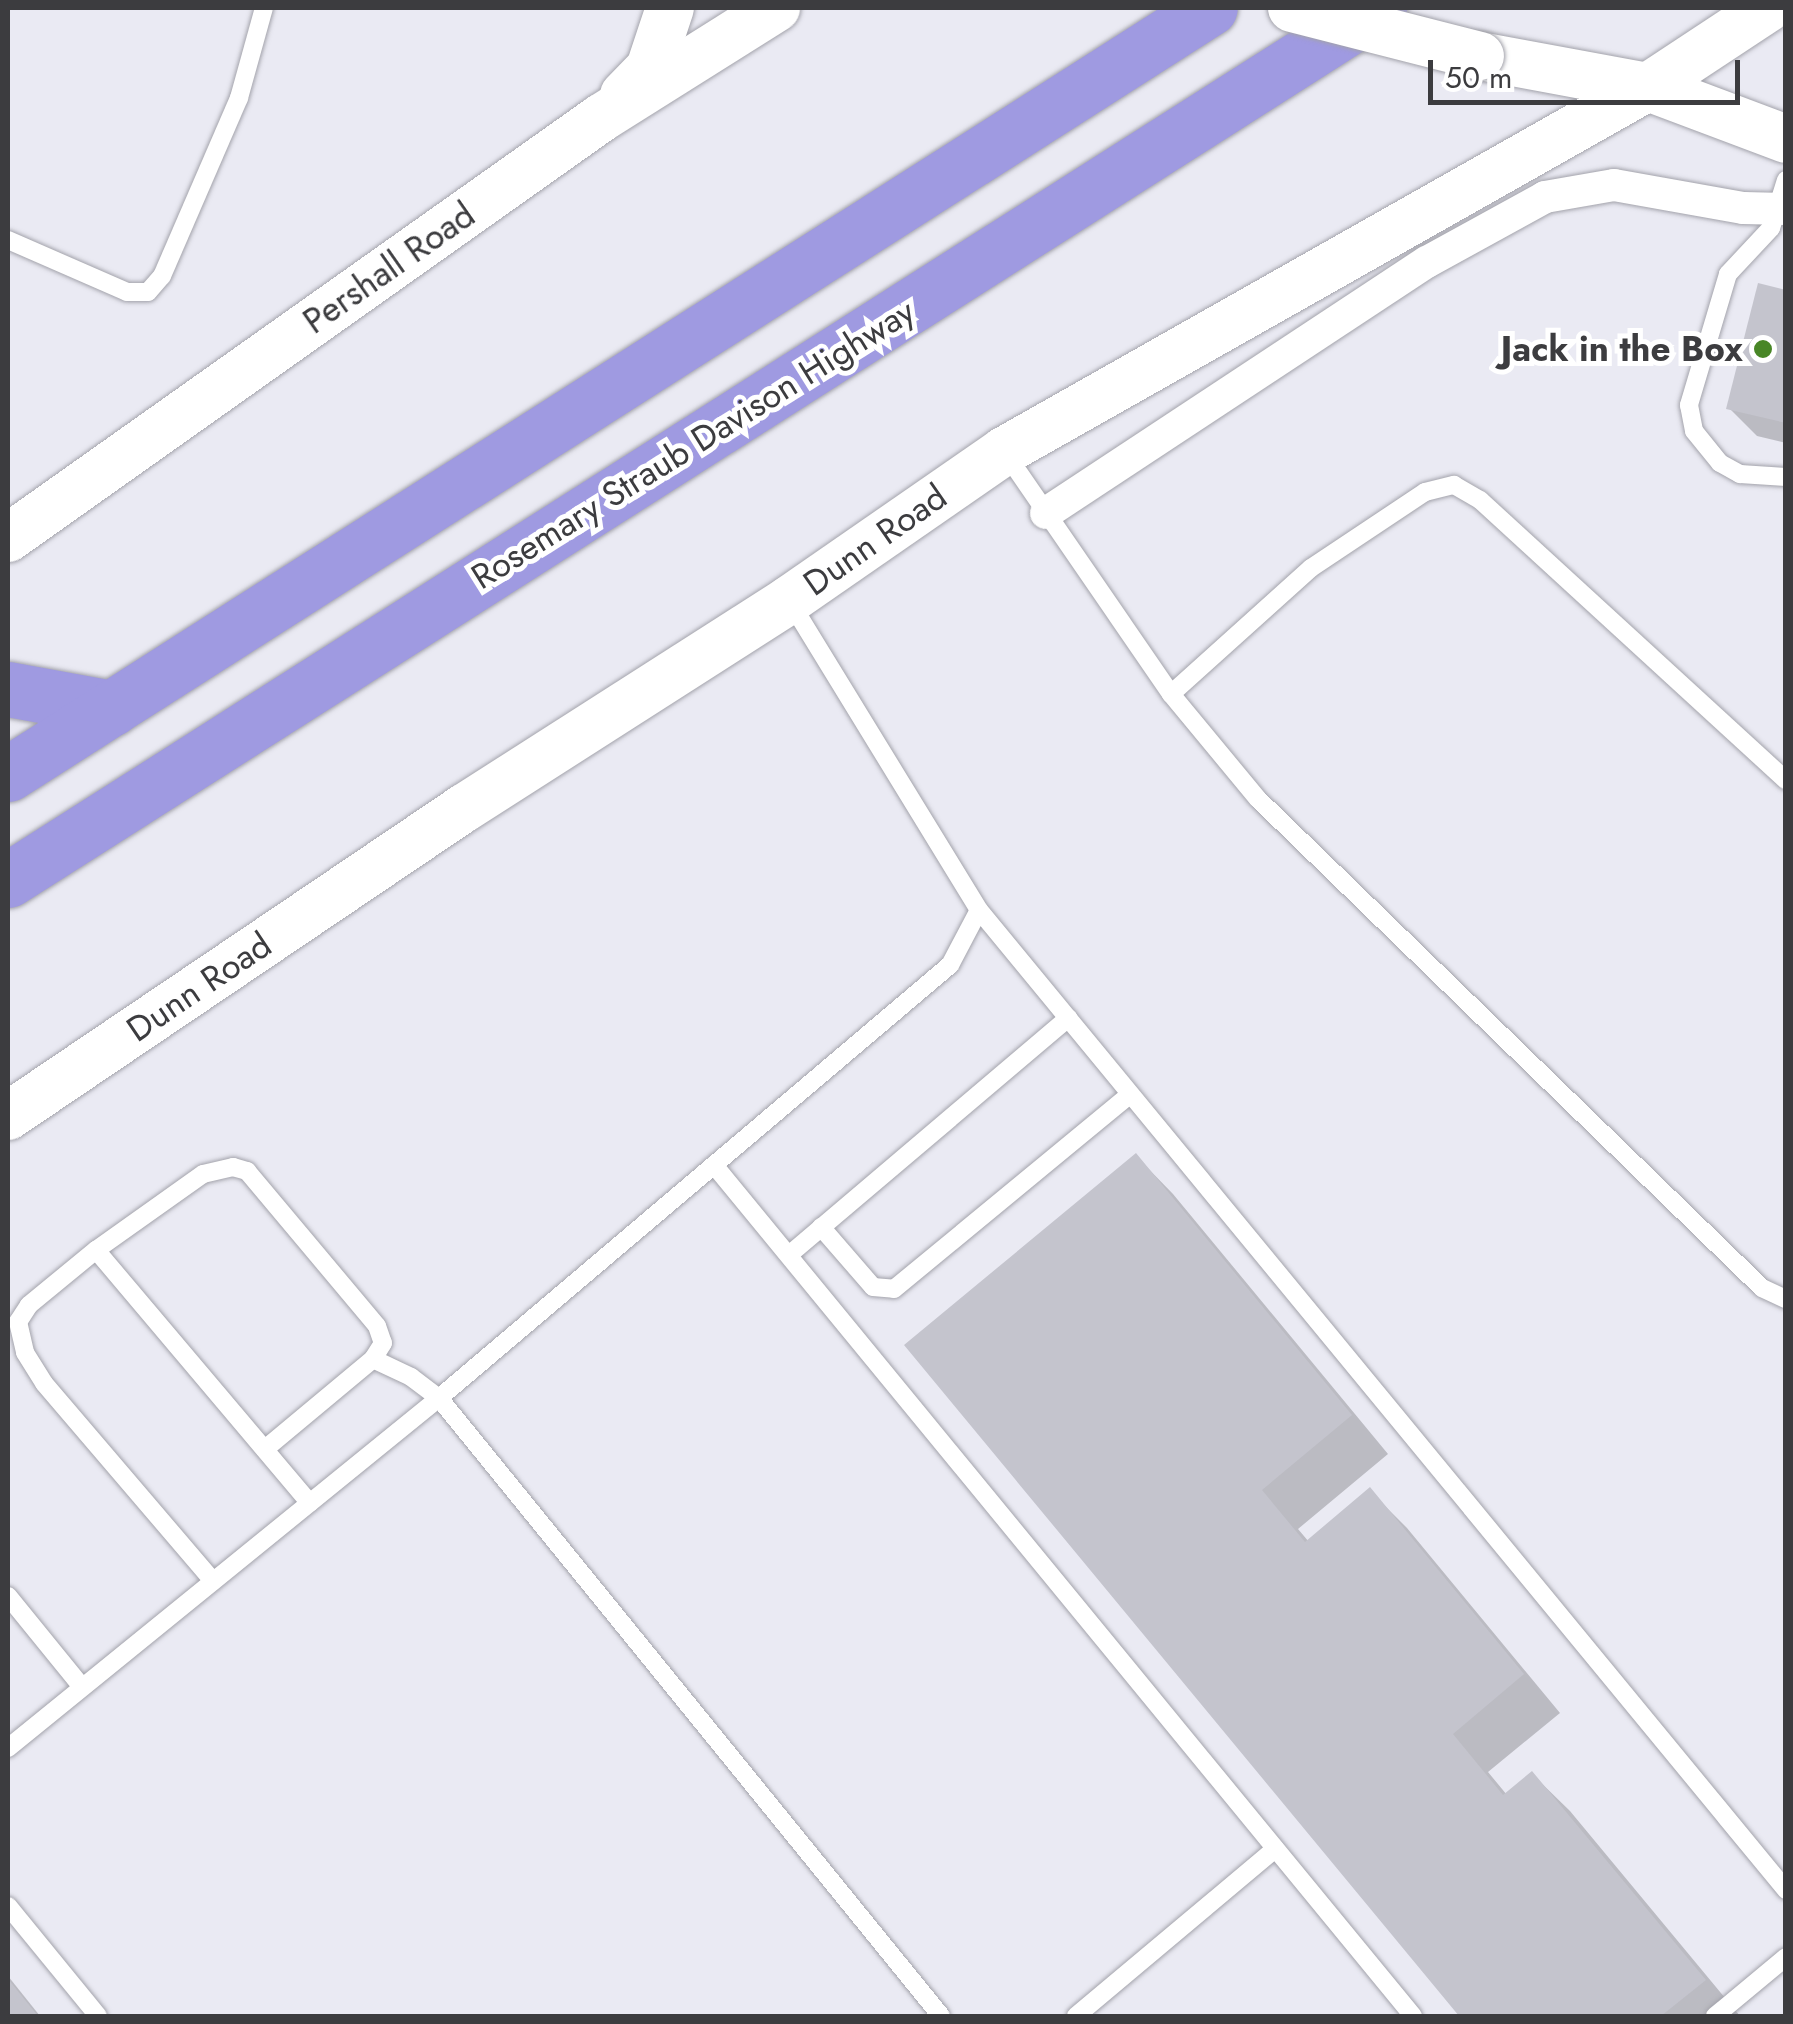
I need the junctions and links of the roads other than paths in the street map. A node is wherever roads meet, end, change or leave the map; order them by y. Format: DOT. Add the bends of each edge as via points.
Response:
graph roads {
  1 [pos="264,8"];
  2 [pos="670,8"];
  3 [pos="776,8"];
  4 [pos="1210,8"];
  5 [pos="1292,8"];
  6 [pos="1379,8"];
  7 [pos="1768,8"];
  8 [pos="1648,88"];
  9 [pos="601,118"];
  10 [pos="1786,139"];
  11 [pos="1783,200"];
  12 [pos="8,240"];
  13 [pos="1004,451"];
  14 [pos="1786,477"];
  15 [pos="1046,512"];
  16 [pos="8,538"];
  17 [pos="789,600"];
  18 [pos="8,689"];
  19 [pos="1171,694"];
  20 [pos="112,708"];
  21 [pos="8,774"];
  22 [pos="1786,780"];
  23 [pos="8,880"];
  24 [pos="979,910"];
  25 [pos="1068,1018"];
  26 [pos="1129,1095"];
  27 [pos="8,1116"];
  28 [pos="714,1165"];
  29 [pos="821,1228"];
  30 [pos="96,1250"];
  31 [pos="790,1254"];
  32 [pos="1786,1299"];
  33 [pos="374,1359"];
  34 [pos="439,1398"];
  35 [pos="264,1449"];
  36 [pos="310,1503"];
  37 [pos="213,1582"];
  38 [pos="8,1596"];
  39 [pos="82,1687"];
  40 [pos="8,1748"];
  41 [pos="1275,1849"];
  42 [pos="1786,1890"];
  43 [pos="8,1906"];
  44 [pos="1786,1957"];
  45 [pos="98,2016"];
  46 [pos="941,2016"];
  47 [pos="1076,2016"];
  48 [pos="1412,2016"];
  49 [pos="1715,2016"];
  1 -- 12 [label="lane" via="239,98 162,276 148,292 126,292"];
  2 -- 9 [label="street" via="650,68"];
  3 -- 9 [label="street, Pershall Road"];
  4 -- 20 [label="highway"];
  5 -- 8 [label="street, bridge" via="1480,56"];
  6 -- 23 [label="highway, Rosemary Straub Davison Highway"];
  7 -- 8 [label="street, Dunn Road"];
  8 -- 10 [label="street"];
  8 -- 13 [label="street, Dunn Road"];
  9 -- 16 [label="street, Pershall Road"];
  11 -- 14 [label="lane" via="1772,228 1728,274 1689,405 1705,448 1740,474"];
  11 -- 15 [label="street" via="1614,186 1545,196 1427,262"];
  13 -- 15 [label="lane"];
  13 -- 17 [label="street, Dunn Road"];
  15 -- 19 [label="lane"];
  17 -- 24 [label="lane"];
  17 -- 27 [label="street, Dunn Road" via="464,808"];
  18 -- 20 [label="highway"];
  19 -- 22 [label="lane" via="1311,568 1425,492 1454,486 1480,500"];
  19 -- 32 [label="lane" via="1258,799 1762,1288"];
  20 -- 21 [label="highway"];
  24 -- 25 [label="lane"];
  24 -- 28 [label="lane" via="950,965"];
  25 -- 26 [label="lane"];
  25 -- 29 [label="lane"];
  26 -- 29 [label="lane" via="894,1288 874,1286"];
  26 -- 42 [label="lane"];
  28 -- 31 [label="lane"];
  28 -- 34 [label="lane"];
  29 -- 31 [label="lane"];
  30 -- 33 [label="lane" via="203,1174 247,1171 378,1326 383,1344"];
  30 -- 35 [label="lane"];
  30 -- 37 [label="lane" via="28,1304 18,1322 25,1352"];
  31 -- 41 [label="lane"];
  33 -- 34 [label="lane"];
  33 -- 35 [label="lane"];
  34 -- 36 [label="lane"];
  34 -- 46 [label="lane"];
  35 -- 36 [label="lane"];
  36 -- 37 [label="lane"];
  37 -- 39 [label="lane"];
  38 -- 39 [label="lane"];
  39 -- 40 [label="lane"];
  41 -- 47 [label="lane"];
  41 -- 48 [label="lane"];
  43 -- 45 [label="lane"];
  44 -- 49 [label="lane"];
}
